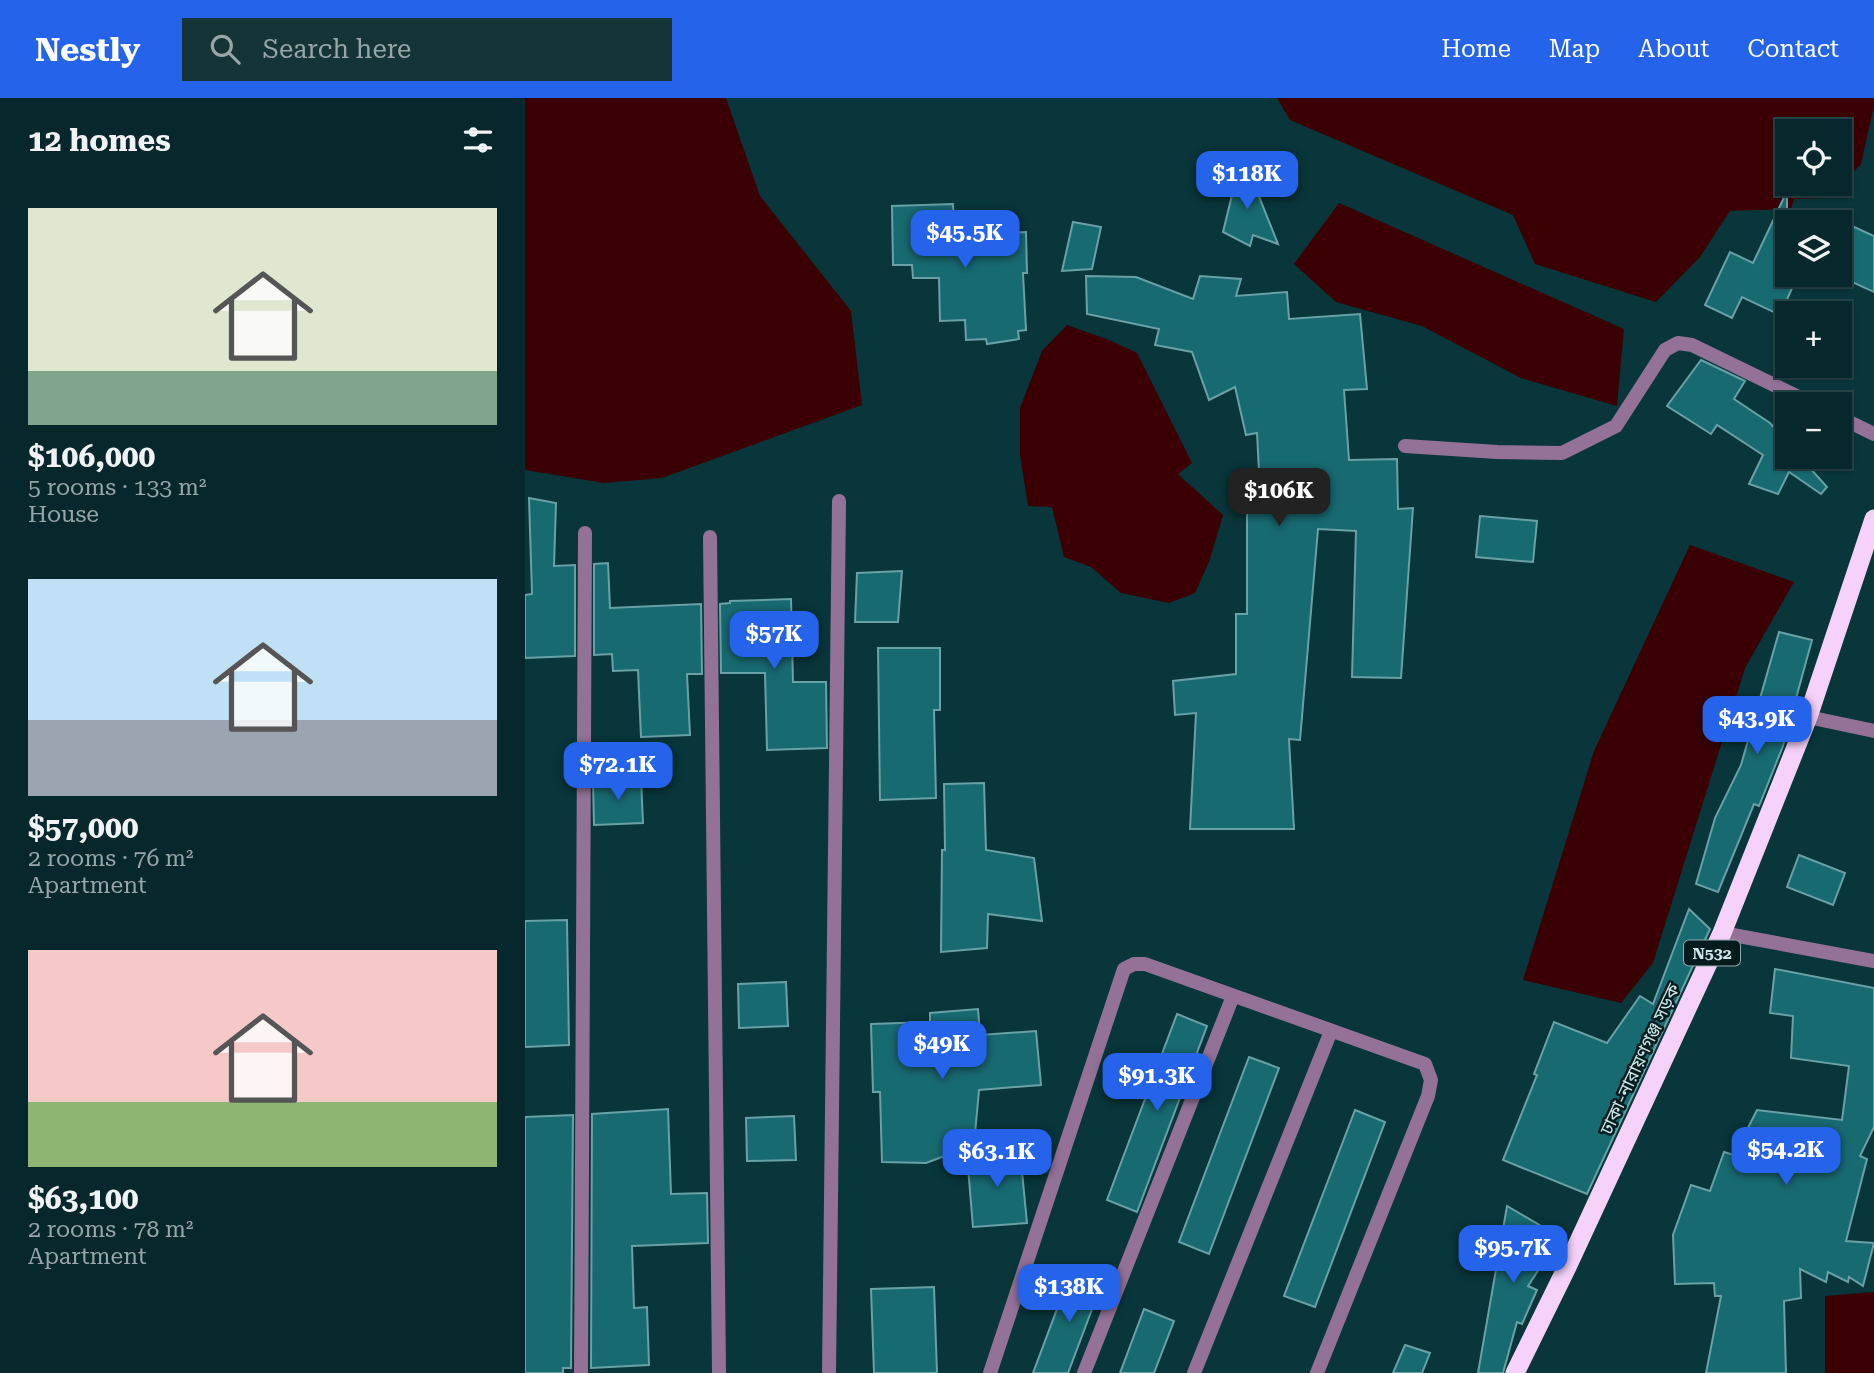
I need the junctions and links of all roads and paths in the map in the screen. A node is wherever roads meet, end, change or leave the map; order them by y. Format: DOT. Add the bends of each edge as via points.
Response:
graph roads {
  1 [pos="1788,392"];
  2 [pos="1852,423"];
  3 [pos="1874,434"];
  4 [pos="1405,446"];
  5 [pos="839,501"];
  6 [pos="1874,519"];
  7 [pos="585,533"];
  8 [pos="711,537"];
  9 [pos="1808,718"];
  10 [pos="1874,731"];
  11 [pos="1721,933"];
  12 [pos="1874,961"];
  13 [pos="1233,996"];
  14 [pos="1331,1031"];
  15 [pos="581,1373"];
  16 [pos="719,1373"];
  17 [pos="829,1373"];
  18 [pos="990,1373"];
  19 [pos="1084,1373"];
  20 [pos="1194,1373"];
  21 [pos="1317,1373"];
  22 [pos="1515,1373"];
  1 -- 4 [label="street" via="1692,345 1678,343 1665,350 1616,426 1562,453"];
  2 -- 3 [label="street"];
  5 -- 17 [label="street"];
  6 -- 9 [label="highway, ঢাকা-নারায়ণগঞ্জ সড়ক / N532"];
  7 -- 15 [label="street"];
  8 -- 16 [label="street"];
  9 -- 10 [label="street"];
  9 -- 11 [label="highway, ঢাকা-নারায়ণগঞ্জ সড়ক / N532"];
  11 -- 12 [label="street"];
  11 -- 22 [label="highway, ঢাকা-নারায়ণগঞ্জ সড়ক / N532"];
  13 -- 14 [label="street"];
  13 -- 18 [label="street" via="1145,964 1124,969"];
  13 -- 19 [label="street"];
  14 -- 20 [label="street"];
  14 -- 21 [label="street" via="1425,1064 1431,1080"];
}
